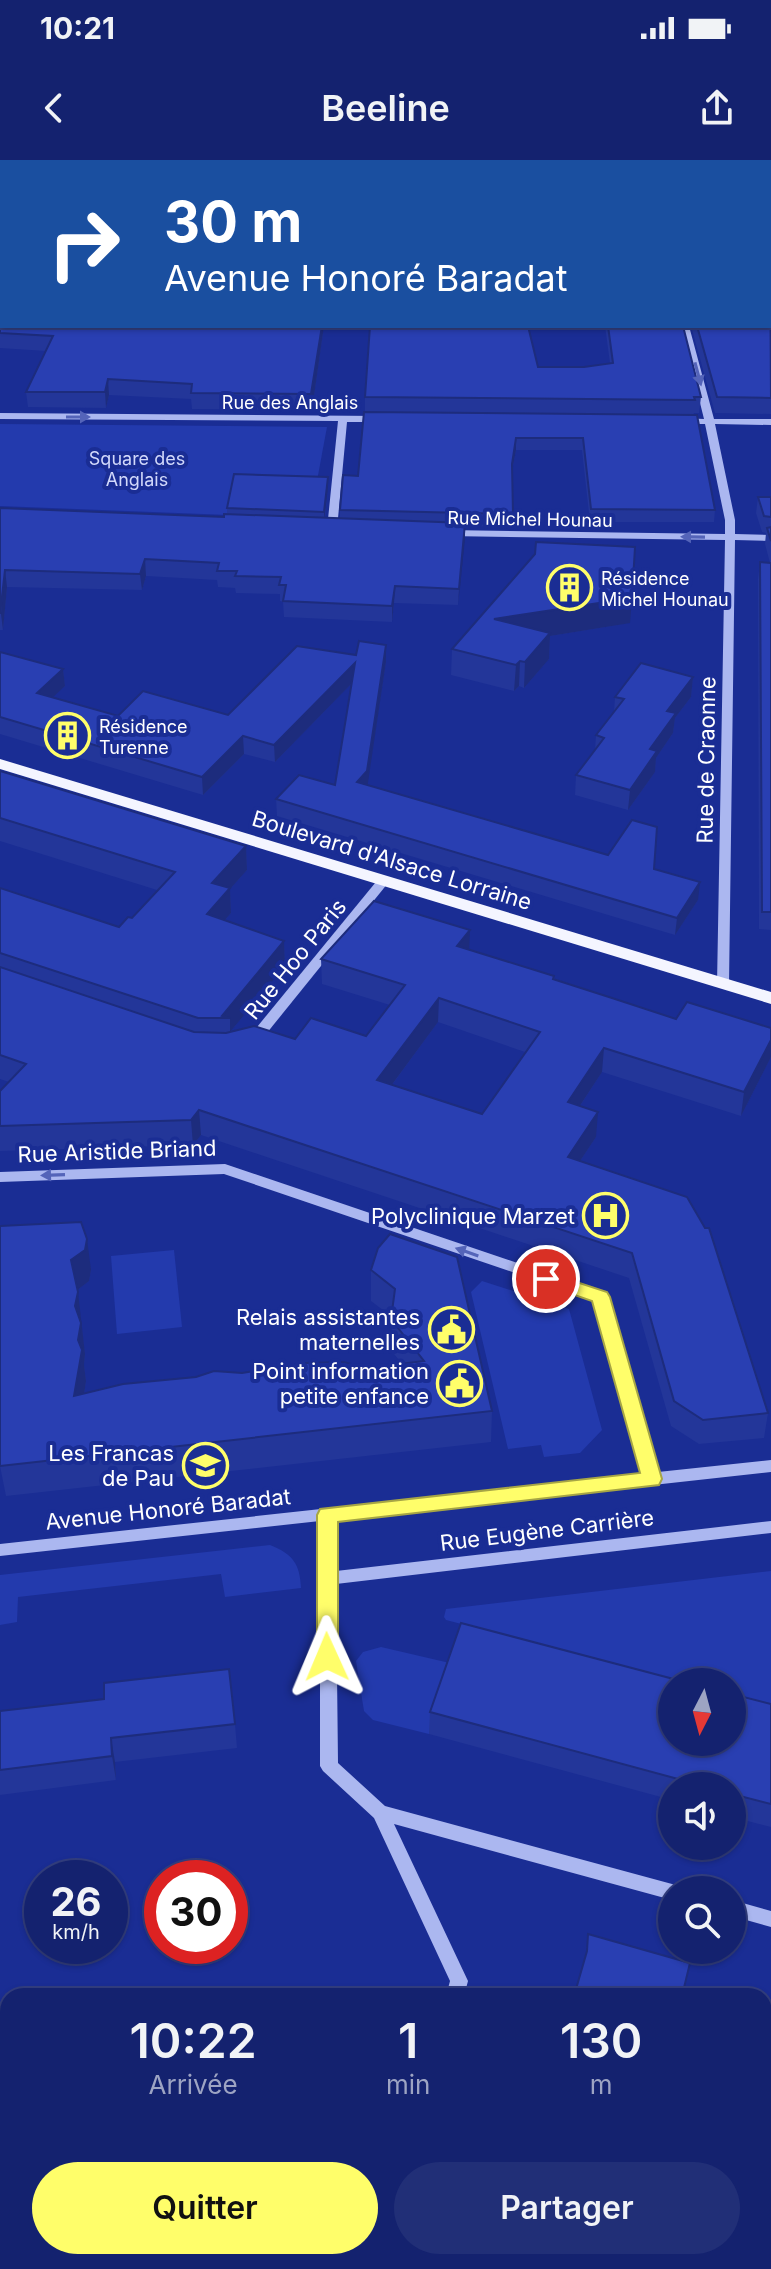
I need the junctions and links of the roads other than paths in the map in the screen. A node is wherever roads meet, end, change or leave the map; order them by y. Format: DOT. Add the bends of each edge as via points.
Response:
graph roads {
  1 [pos="686,328"];
  2 [pos="0,416"];
  3 [pos="343,419"];
  4 [pos="391,419"];
  5 [pos="660,421"];
  6 [pos="709,422"];
  7 [pos="771,422"];
  8 [pos="317,528"];
  9 [pos="332,529"];
  10 [pos="347,529"];
  11 [pos="438,533"];
  12 [pos="729,538"];
  13 [pos="771,538"];
  14 [pos="0,764"];
  15 [pos="384,880"];
  16 [pos="723,984"];
  17 [pos="771,998"];
  18 [pos="239,1050"];
  19 [pos="0,1177"];
  20 [pos="771,1466"];
  21 [pos="652,1479"];
  22 [pos="328,1515"];
  23 [pos="771,1527"];
  24 [pos="0,1550"];
  25 [pos="329,1578"];
  26 [pos="380,1812"];
  27 [pos="658,1888"];
  28 [pos="746,1912"];
  29 [pos="771,1919"];
  30 [pos="457,1988"];
  1 -- 6 [label="street, Rue de Craonne, one-way"];
  2 -- 3 [label="street, Rue des Anglais, one-way"];
  3 -- 4 [label="street, Rue des Anglais"];
  3 -- 9 [label="street"];
  5 -- 6 [label="street"];
  6 -- 7 [label="street"];
  6 -- 12 [label="street, Rue de Craonne" via="730,520"];
  8 -- 9 [label="street"];
  9 -- 10 [label="street"];
  12 -- 11 [label="street, Rue Michel Hounau, one-way"];
  12 -- 13 [label="street, Rue Michel Hounau"];
  12 -- 16 [label="street, Rue de Craonne"];
  14 -- 15 [label="main road, Boulevard d'Alsace Lorraine"];
  15 -- 16 [label="main road, Boulevard d'Alsace Lorraine"];
  15 -- 18 [label="street, Rue Hoo Paris" via="251,1044"];
  16 -- 17 [label="main road, Boulevard d'Alsace Lorraine"];
  21 -- 19 [label="street, Rue Aristide Briand, one-way" via="601,1297 225,1169"];
  20 -- 21 [label="street, Avenue Honoré Baradat"];
  21 -- 22 [label="street, Avenue Honoré Baradat"];
  22 -- 24 [label="street, Avenue Honoré Baradat"];
  22 -- 25 [label="street"];
  23 -- 25 [label="street, Rue Eugène Carrière"];
  25 -- 26 [label="street" via="329,1766"];
  26 -- 27 [label="street"];
  26 -- 30 [label="street" via="459,1981"];
  28 -- 29 [label="street"];
}
